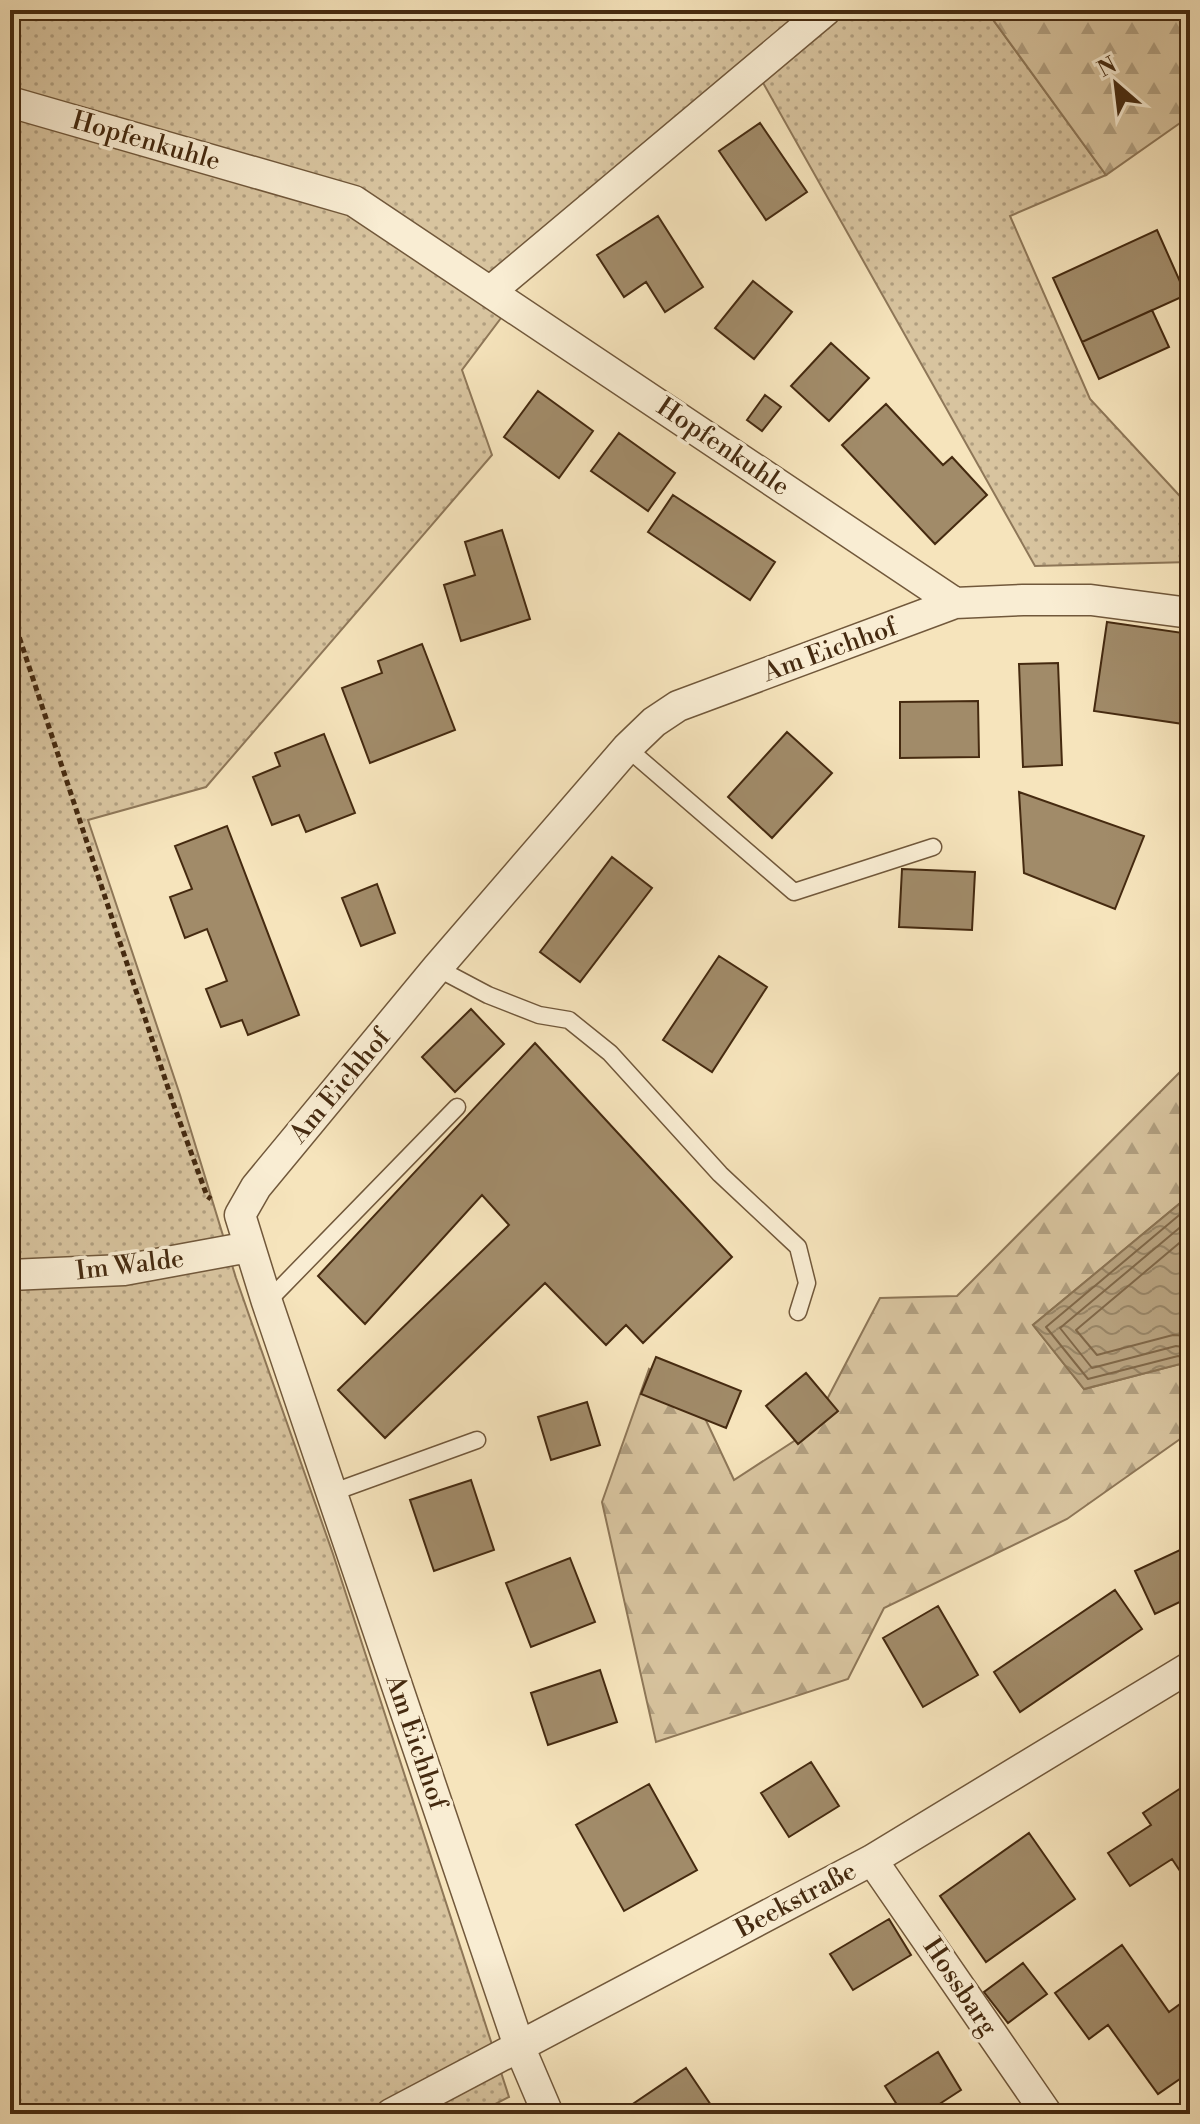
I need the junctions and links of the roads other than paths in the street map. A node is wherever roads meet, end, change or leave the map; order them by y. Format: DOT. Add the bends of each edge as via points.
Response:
graph roads {
  1 [pos="826,10"];
  2 [pos="10,102"];
  3 [pos="491,291"];
  4 [pos="955,603"];
  5 [pos="1190,613"];
  6 [pos="627,748"];
  7 [pos="933,847"];
  8 [pos="437,968"];
  9 [pos="457,1107"];
  10 [pos="249,1247"];
  11 [pos="10,1275"];
  12 [pos="267,1302"];
  13 [pos="798,1312"];
  14 [pos="477,1440"];
  15 [pos="331,1493"];
  16 [pos="1190,1667"];
  17 [pos="872,1860"];
  18 [pos="519,2046"];
  19 [pos="391,2114"];
  20 [pos="548,2114"];
  21 [pos="1047,2114"];
  1 -- 3 [label="street"];
  2 -- 3 [label="street, Hopfenkuhle" via="354,201"];
  3 -- 4 [label="street, Hopfenkuhle"];
  4 -- 5 [label="street, Am Eichhof" via="1091,600"];
  4 -- 6 [label="street, Am Eichhof" via="678,706"];
  6 -- 7 [label="lane" via="794,892"];
  6 -- 8 [label="street, Am Eichhof"];
  8 -- 10 [label="street, Am Eichhof" via="256,1187 240,1215"];
  8 -- 13 [label="lane" via="488,995 539,1015 569,1020 610,1053 720,1174 798,1247 807,1283"];
  9 -- 12 [label="lane"];
  10 -- 11 [label="street, Im Walde" via="124,1270"];
  10 -- 12 [label="street, Am Eichhof"];
  12 -- 15 [label="street, Am Eichhof"];
  14 -- 15 [label="lane"];
  15 -- 18 [label="street, Am Eichhof"];
  16 -- 17 [label="street, Beekstraße"];
  17 -- 18 [label="street, Beekstraße"];
  17 -- 21 [label="street, Hossbarg"];
  18 -- 19 [label="street, Beekstraße"];
  18 -- 20 [label="street, Am Eichhof"];
}
